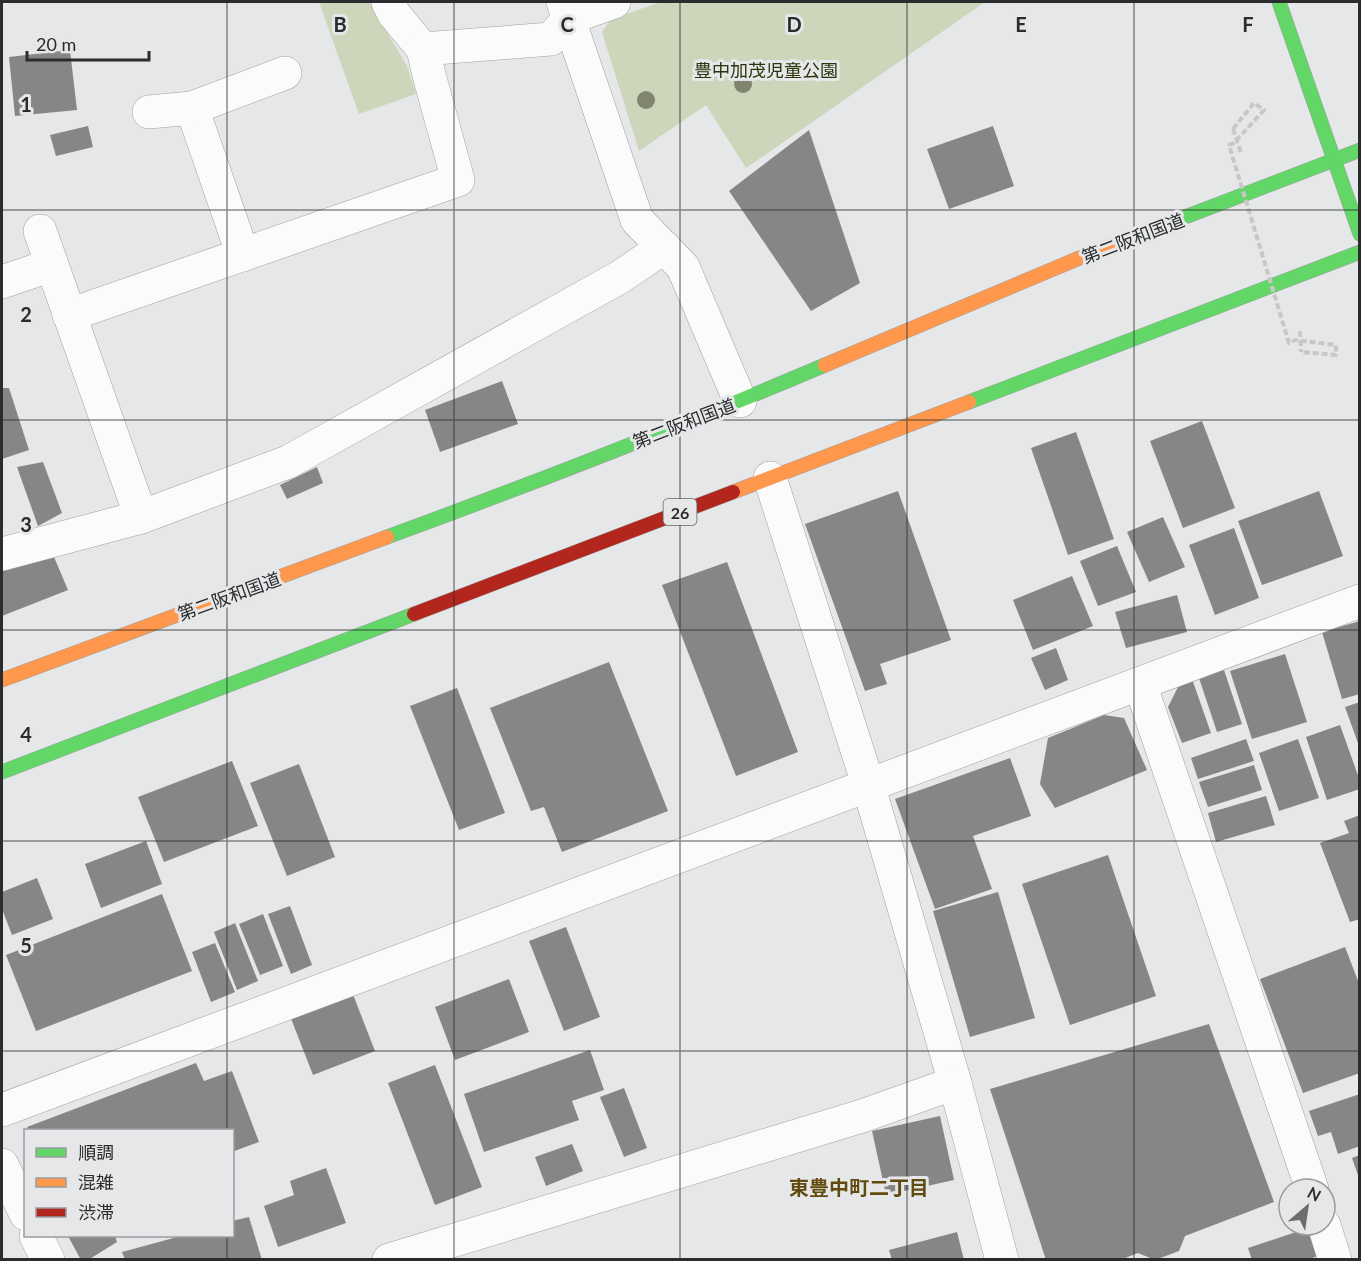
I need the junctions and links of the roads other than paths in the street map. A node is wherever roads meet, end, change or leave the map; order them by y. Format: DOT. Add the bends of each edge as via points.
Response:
graph roads {
  1 [pos="388,2"];
  2 [pos="614,2"];
  3 [pos="1279,2"];
  4 [pos="566,10"];
  5 [pos="423,49"];
  6 [pos="285,73"];
  7 [pos="192,108"];
  8 [pos="149,112"];
  9 [pos="1359,150"];
  10 [pos="1333,161"];
  11 [pos="40,231"];
  12 [pos="1359,234"];
  13 [pos="664,247"];
  14 [pos="1359,252"];
  15 [pos="243,255"];
  16 [pos="52,265"];
  17 [pos="2,282"];
  18 [pos="69,315"];
  19 [pos="740,401"];
  20 [pos="770,477"];
  21 [pos="141,517"];
  22 [pos="2,554"];
  23 [pos="1359,601"];
  24 [pos="2,680"];
  25 [pos="1140,684"];
  26 [pos="2,772"];
  27 [pos="868,784"];
  28 [pos="955,1083"];
  29 [pos="2,1110"];
  30 [pos="2,1165"];
  31 [pos="1307,1177"];
  32 [pos="24,1210"];
  33 [pos="36,1237"];
  34 [pos="1328,1237"];
  35 [pos="48,1260"];
  36 [pos="389,1260"];
  37 [pos="1002,1260"];
  38 [pos="1335,1260"];
  1 -- 5 [label="street"];
  2 -- 4 [label="street"];
  3 -- 10 [label="main road"];
  4 -- 5 [label="street" via="551,39"];
  4 -- 13 [label="street" via="638,220"];
  5 -- 15 [label="street" via="458,180"];
  6 -- 7 [label="street"];
  7 -- 8 [label="street"];
  7 -- 15 [label="street"];
  9 -- 10 [label="main road, 第二阪和国道"];
  10 -- 12 [label="main road"];
  10 -- 19 [label="main road, 第二阪和国道" via="1077,259"];
  11 -- 16 [label="street"];
  13 -- 19 [label="street" via="683,267"];
  13 -- 21 [label="street" via="620,277 288,462"];
  14 -- 20 [label="main road, 26"];
  15 -- 18 [label="street"];
  16 -- 17 [label="street"];
  16 -- 18 [label="street"];
  18 -- 21 [label="street"];
  19 -- 24 [label="main road, 第二阪和国道" via="455,512"];
  20 -- 26 [label="main road, 26"];
  20 -- 27 [label="street"];
  21 -- 22 [label="street"];
  23 -- 25 [label="street"];
  25 -- 27 [label="street"];
  25 -- 31 [label="street"];
  27 -- 28 [label="street"];
  27 -- 29 [label="street"];
  28 -- 36 [label="street" via="862,1116"];
  28 -- 37 [label="street"];
  30 -- 32 [label="street"];
  33 -- 35 [label="street"];
  34 -- 38 [label="street"];
}
